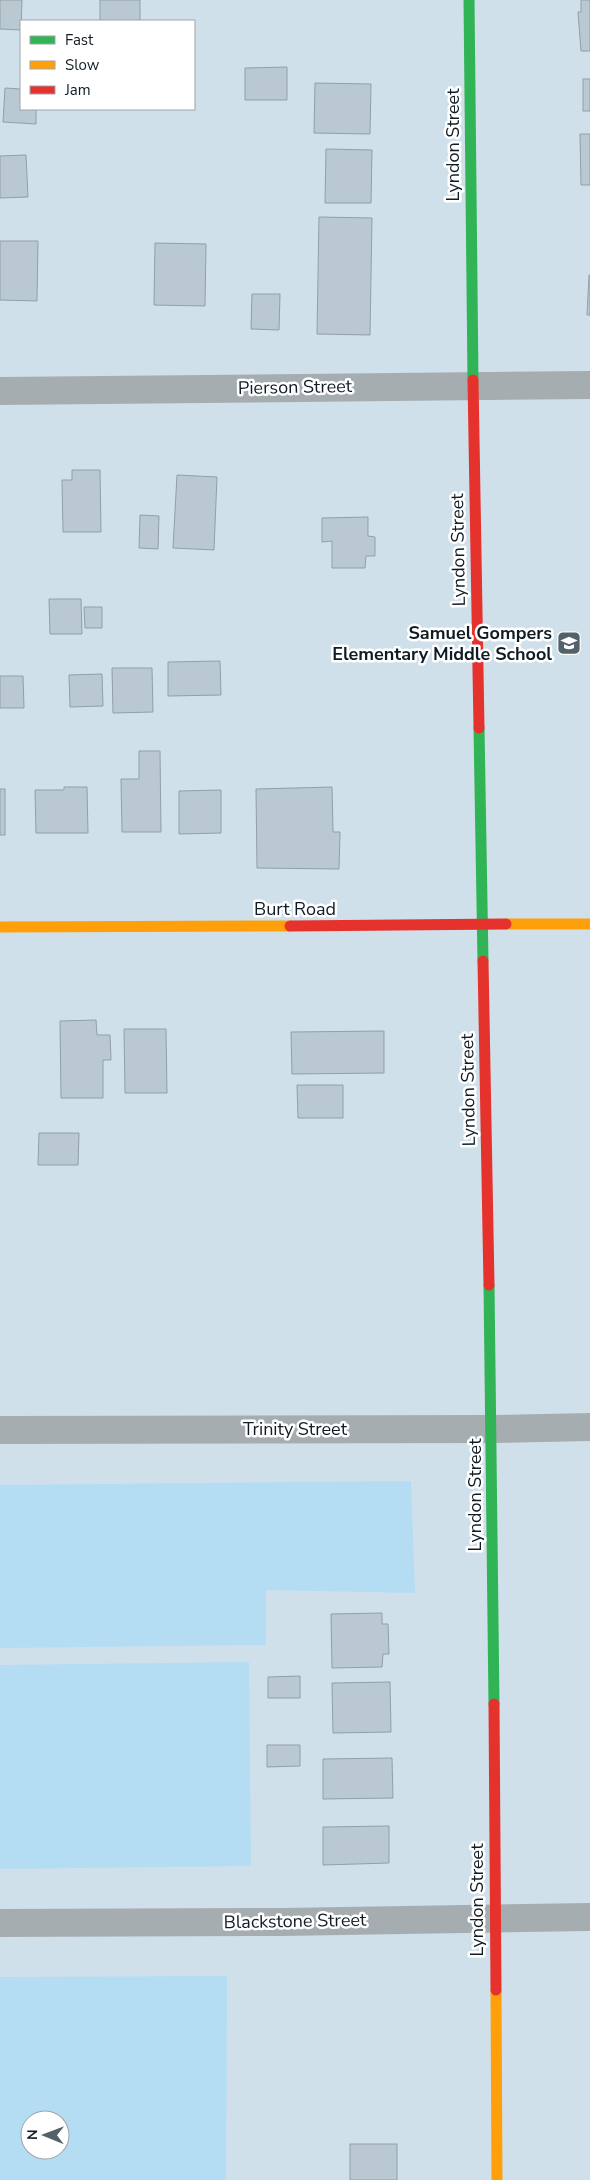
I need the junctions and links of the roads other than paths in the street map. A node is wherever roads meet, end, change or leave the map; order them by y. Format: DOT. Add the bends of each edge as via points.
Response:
graph roads {
  1 [pos="469,0"];
  2 [pos="590,385"];
  3 [pos="472,386"];
  4 [pos="0,391"];
  5 [pos="590,924"];
  6 [pos="482,926"];
  7 [pos="0,927"];
  8 [pos="590,1427"];
  9 [pos="492,1429"];
  10 [pos="0,1430"];
  11 [pos="590,1917"];
  12 [pos="496,1919"];
  13 [pos="0,1923"];
  14 [pos="497,2180"];
  1 -- 3 [label="street, Lyndon Street"];
  2 -- 3 [label="street, Pierson Street"];
  3 -- 4 [label="street, Pierson Street"];
  3 -- 6 [label="street, Lyndon Street"];
  5 -- 6 [label="street, Burt Road"];
  6 -- 7 [label="street, Burt Road"];
  6 -- 9 [label="street, Lyndon Street"];
  8 -- 9 [label="street, Trinity Street"];
  9 -- 10 [label="street, Trinity Street"];
  9 -- 12 [label="street, Lyndon Street"];
  11 -- 12 [label="street, Blackstone Street"];
  12 -- 13 [label="street, Blackstone Street"];
  12 -- 14 [label="street, Lyndon Street"];
}
